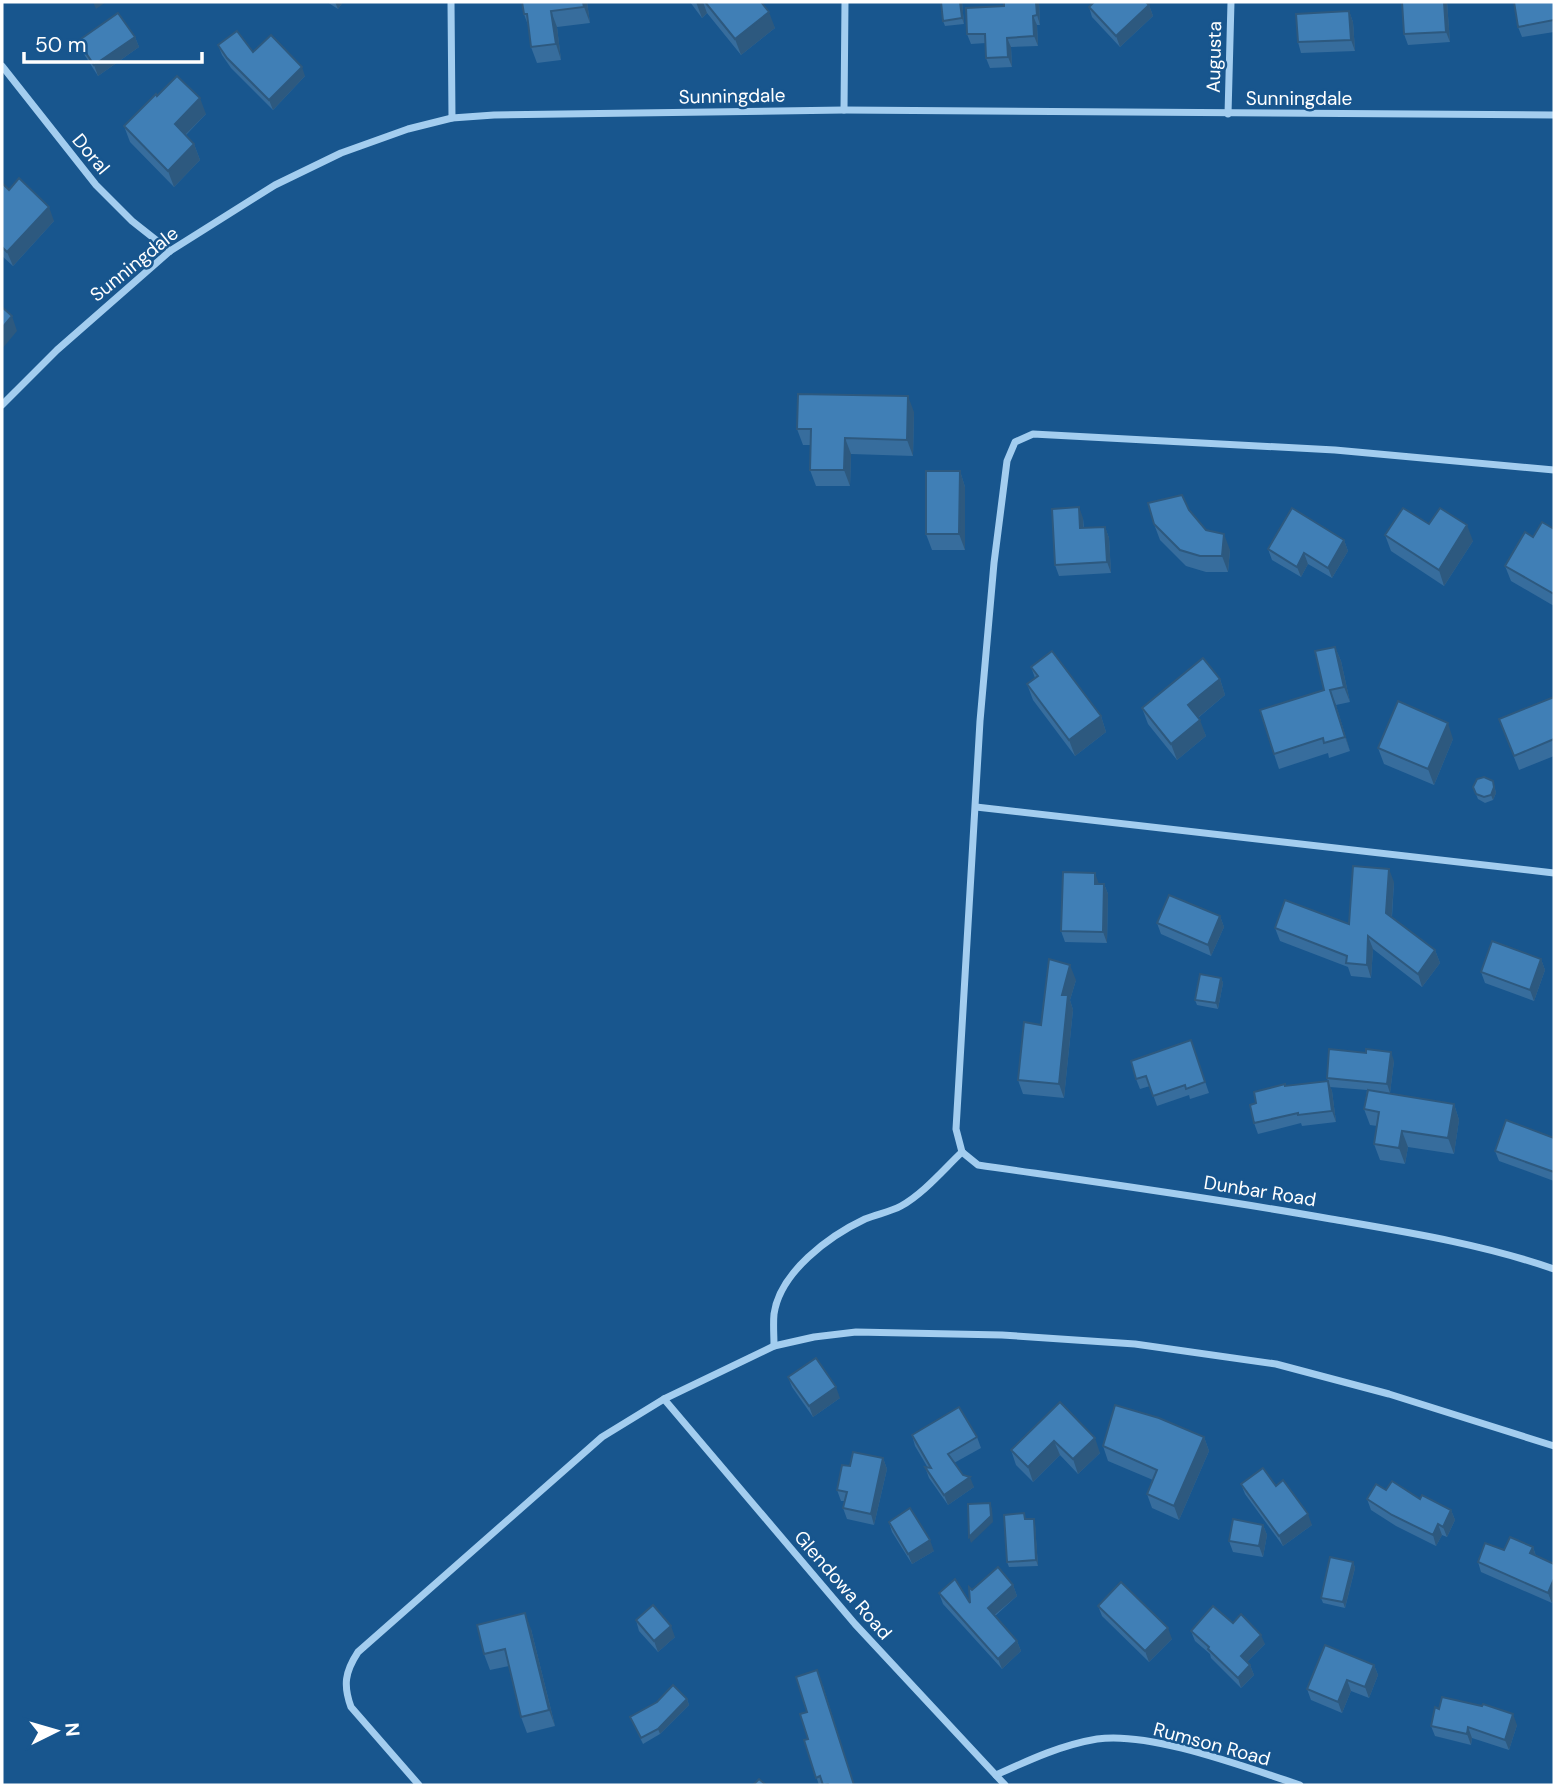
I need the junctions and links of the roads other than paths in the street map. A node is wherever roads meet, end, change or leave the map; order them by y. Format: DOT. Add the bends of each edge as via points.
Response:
graph roads {
  1 [pos="451,2"];
  2 [pos="845,2"];
  3 [pos="1231,2"];
  4 [pos="2,66"];
  5 [pos="844,110"];
  6 [pos="1228,114"];
  7 [pos="1554,115"];
  8 [pos="452,118"];
  9 [pos="170,251"];
  10 [pos="2,405"];
  11 [pos="1554,470"];
  12 [pos="976,807"];
  13 [pos="1554,873"];
  14 [pos="962,1152"];
  15 [pos="1554,1269"];
  16 [pos="774,1346"];
  17 [pos="664,1399"];
  18 [pos="1554,1446"];
  19 [pos="996,1775"];
  20 [pos="419,1785"];
  21 [pos="1005,1785"];
  22 [pos="1300,1785"];
  1 -- 8 [label="street"];
  2 -- 5 [label="street"];
  3 -- 6 [label="street, Augusta"];
  4 -- 9 [label="street, Doral" via="96,185"];
  5 -- 6 [label="street, Sunningdale"];
  5 -- 8 [label="street, Sunningdale"];
  6 -- 7 [label="street, Sunningdale"];
  8 -- 9 [label="street, Sunningdale" via="341,152 275,185"];
  9 -- 10 [label="street, Sunningdale"];
  11 -- 12 [label="street" via="1335,450 1102,437 1033,434 1015,442 1007,461 994,563"];
  12 -- 13 [label="street"];
  12 -- 14 [label="street" via="956,1129"];
  14 -- 15 [label="street, Dunbar Road" via="978,1165 1401,1231 1509,1253"];
  14 -- 16 [label="street" via="901,1205 864,1220 795,1269 779,1295"];
  16 -- 17 [label="street"];
  16 -- 18 [label="street" via="856,1332 1135,1344 1276,1364"];
  17 -- 19 [label="street, Glendowa Road" via="855,1624"];
  17 -- 20 [label="street" via="602,1437 358,1652 349,1665 345,1691 351,1707"];
  19 -- 21 [label="street, Glendowa Road"];
  19 -- 22 [label="street, Rumson Road" via="1044,1753 1099,1739 1139,1740 1211,1756"];
}
